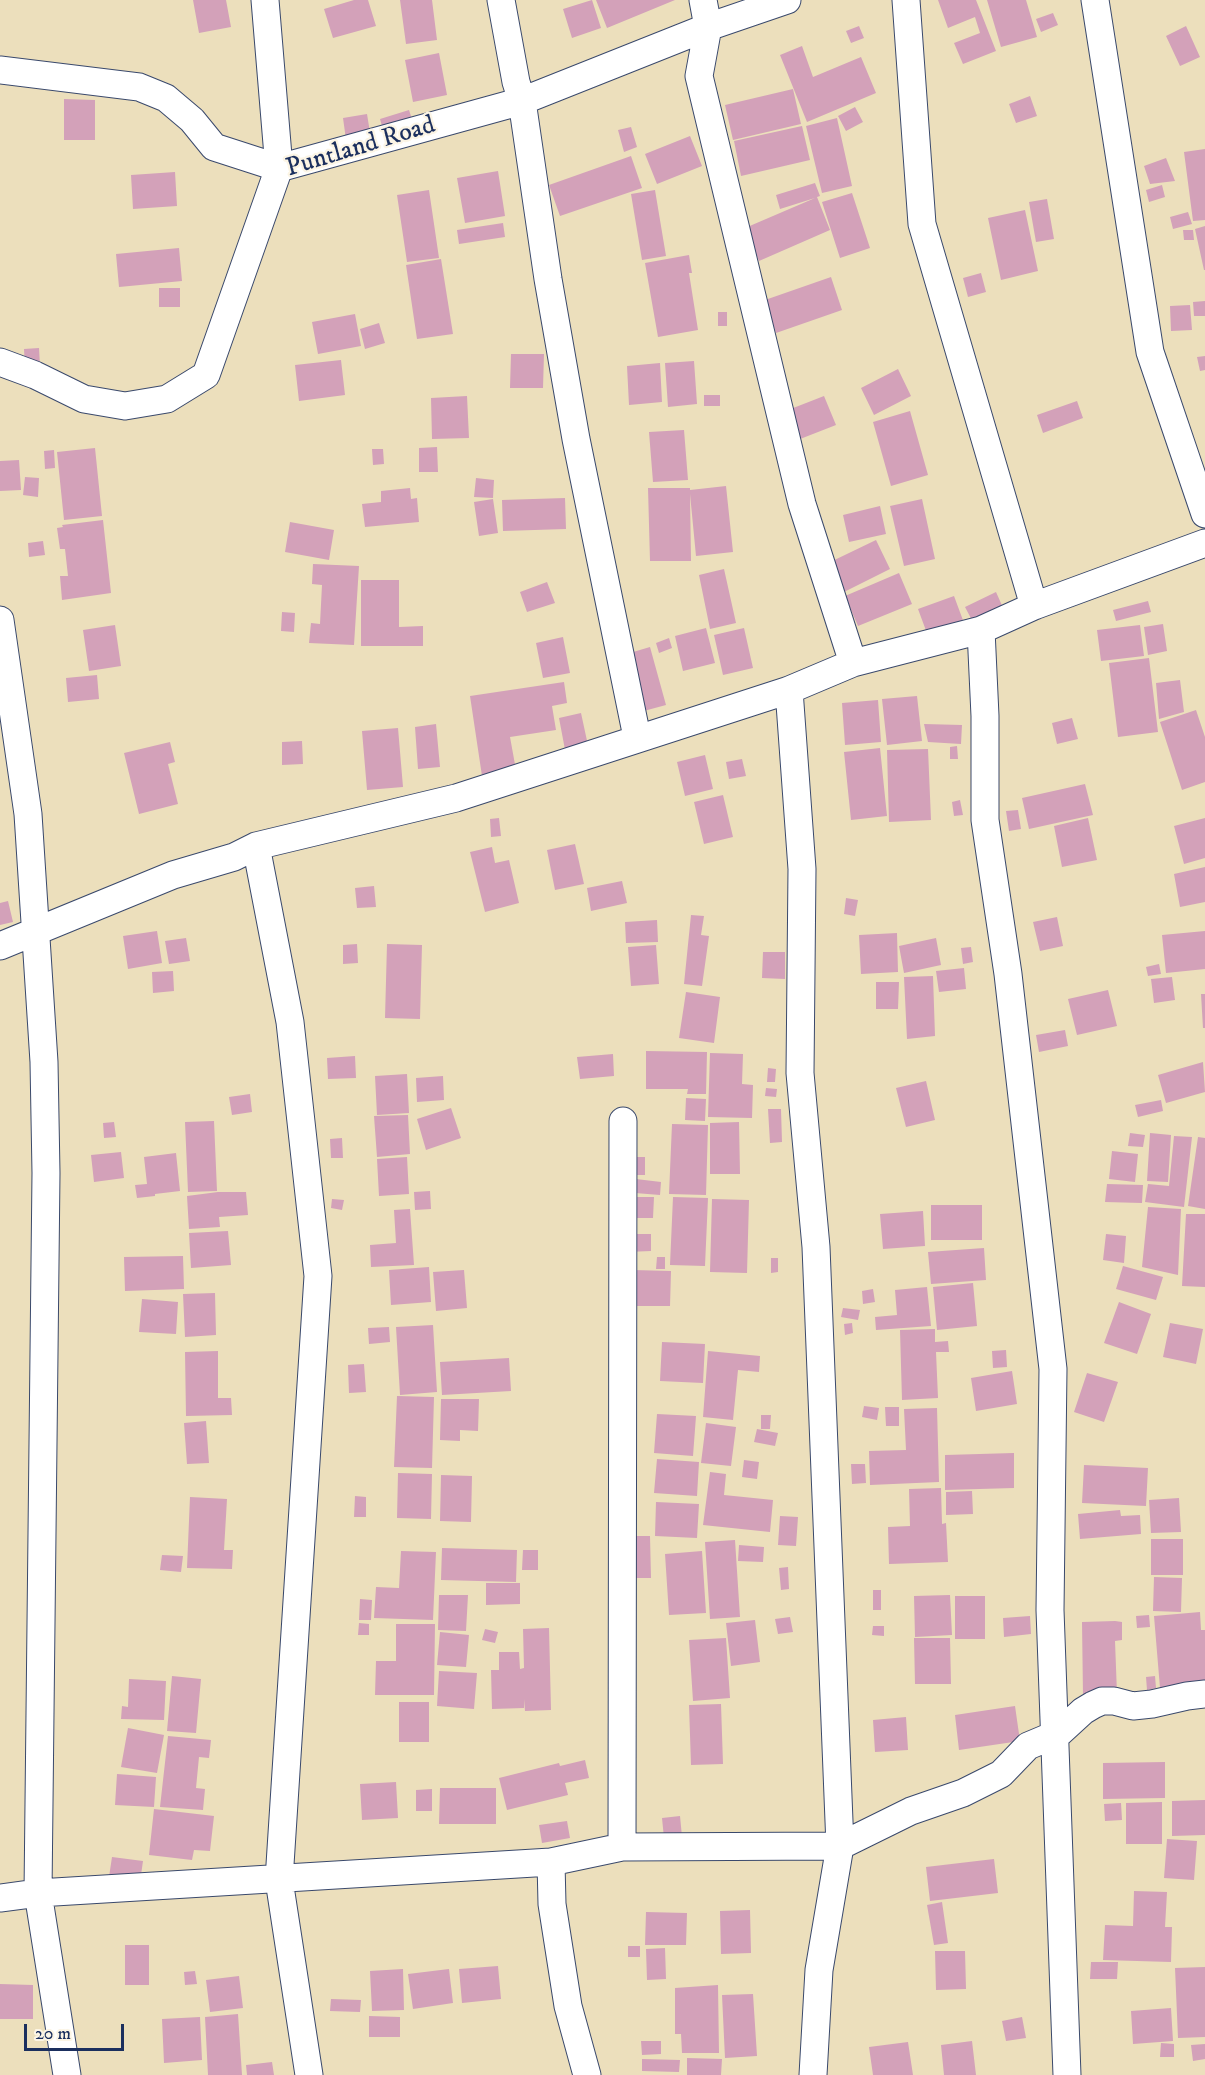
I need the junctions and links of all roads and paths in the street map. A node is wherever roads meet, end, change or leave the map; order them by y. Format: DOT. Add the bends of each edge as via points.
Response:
graph roads {
  1 [pos="265,0"];
  2 [pos="501,0"];
  3 [pos="703,0"];
  4 [pos="787,0"];
  5 [pos="906,0"];
  6 [pos="1095,0"];
  7 [pos="708,27"];
  8 [pos="0,70"];
  9 [pos="522,100"];
  10 [pos="279,168"];
  11 [pos="0,362"];
  12 [pos="1205,514"];
  13 [pos="1205,543"];
  14 [pos="1034,606"];
  15 [pos="0,620"];
  16 [pos="981,630"];
  17 [pos="853,663"];
  18 [pos="789,690"];
  19 [pos="637,738"];
  20 [pos="256,846"];
  21 [pos="35,933"];
  22 [pos="0,946"];
  23 [pos="623,1121"];
  24 [pos="1205,1694"];
  25 [pos="1054,1736"];
  26 [pos="840,1846"];
  27 [pos="621,1847"];
  28 [pos="550,1862"];
  29 [pos="279,1880"];
  30 [pos="38,1893"];
  31 [pos="0,1898"];
  32 [pos="67,2075"];
  33 [pos="309,2075"];
  34 [pos="587,2075"];
  35 [pos="813,2075"];
  36 [pos="1067,2075"];
  1 -- 10 [label="street"];
  2 -- 9 [label="street"];
  3 -- 7 [label="street"];
  4 -- 7 [label="street, Puntland Road"];
  5 -- 14 [label="street" via="922,224"];
  6 -- 12 [label="street" via="1150,352"];
  7 -- 9 [label="street, Puntland Road"];
  7 -- 17 [label="street" via="699,76 802,504"];
  8 -- 10 [label="street" via="139,87 166,98 192,120 214,147"];
  9 -- 10 [label="street, Puntland Road"];
  9 -- 19 [label="street" via="576,440"];
  10 -- 11 [label="street, Puntland Road" via="206,375 167,399 125,406 84,399"];
  13 -- 14 [label="street"];
  14 -- 16 [label="street"];
  15 -- 21 [label="street" via="28,814"];
  16 -- 17 [label="street"];
  16 -- 25 [label="street" via="985,820 1008,974 1053,1369 1050,1610"];
  17 -- 18 [label="street"];
  18 -- 19 [label="street"];
  18 -- 26 [label="street" via="802,869 800,1073 816,1247"];
  19 -- 20 [label="street" via="456,798"];
  20 -- 21 [label="street" via="173,875"];
  20 -- 29 [label="street" via="290,1022 318,1276"];
  21 -- 22 [label="street"];
  21 -- 30 [label="street" via="44,1062 46,1173"];
  23 -- 27 [label="street"];
  24 -- 25 [label="street" via="1133,1706 1102,1701 1083,1711"];
  25 -- 26 [label="street" via="1028,1746 1001,1774"];
  25 -- 36 [label="street"];
  26 -- 27 [label="street"];
  26 -- 35 [label="street" via="819,1970"];
  27 -- 28 [label="street"];
  28 -- 29 [label="street"];
  28 -- 34 [label="street" via="552,1904 568,2006"];
  29 -- 30 [label="street"];
  29 -- 33 [label="street"];
  30 -- 31 [label="street"];
  30 -- 32 [label="street"];
}
